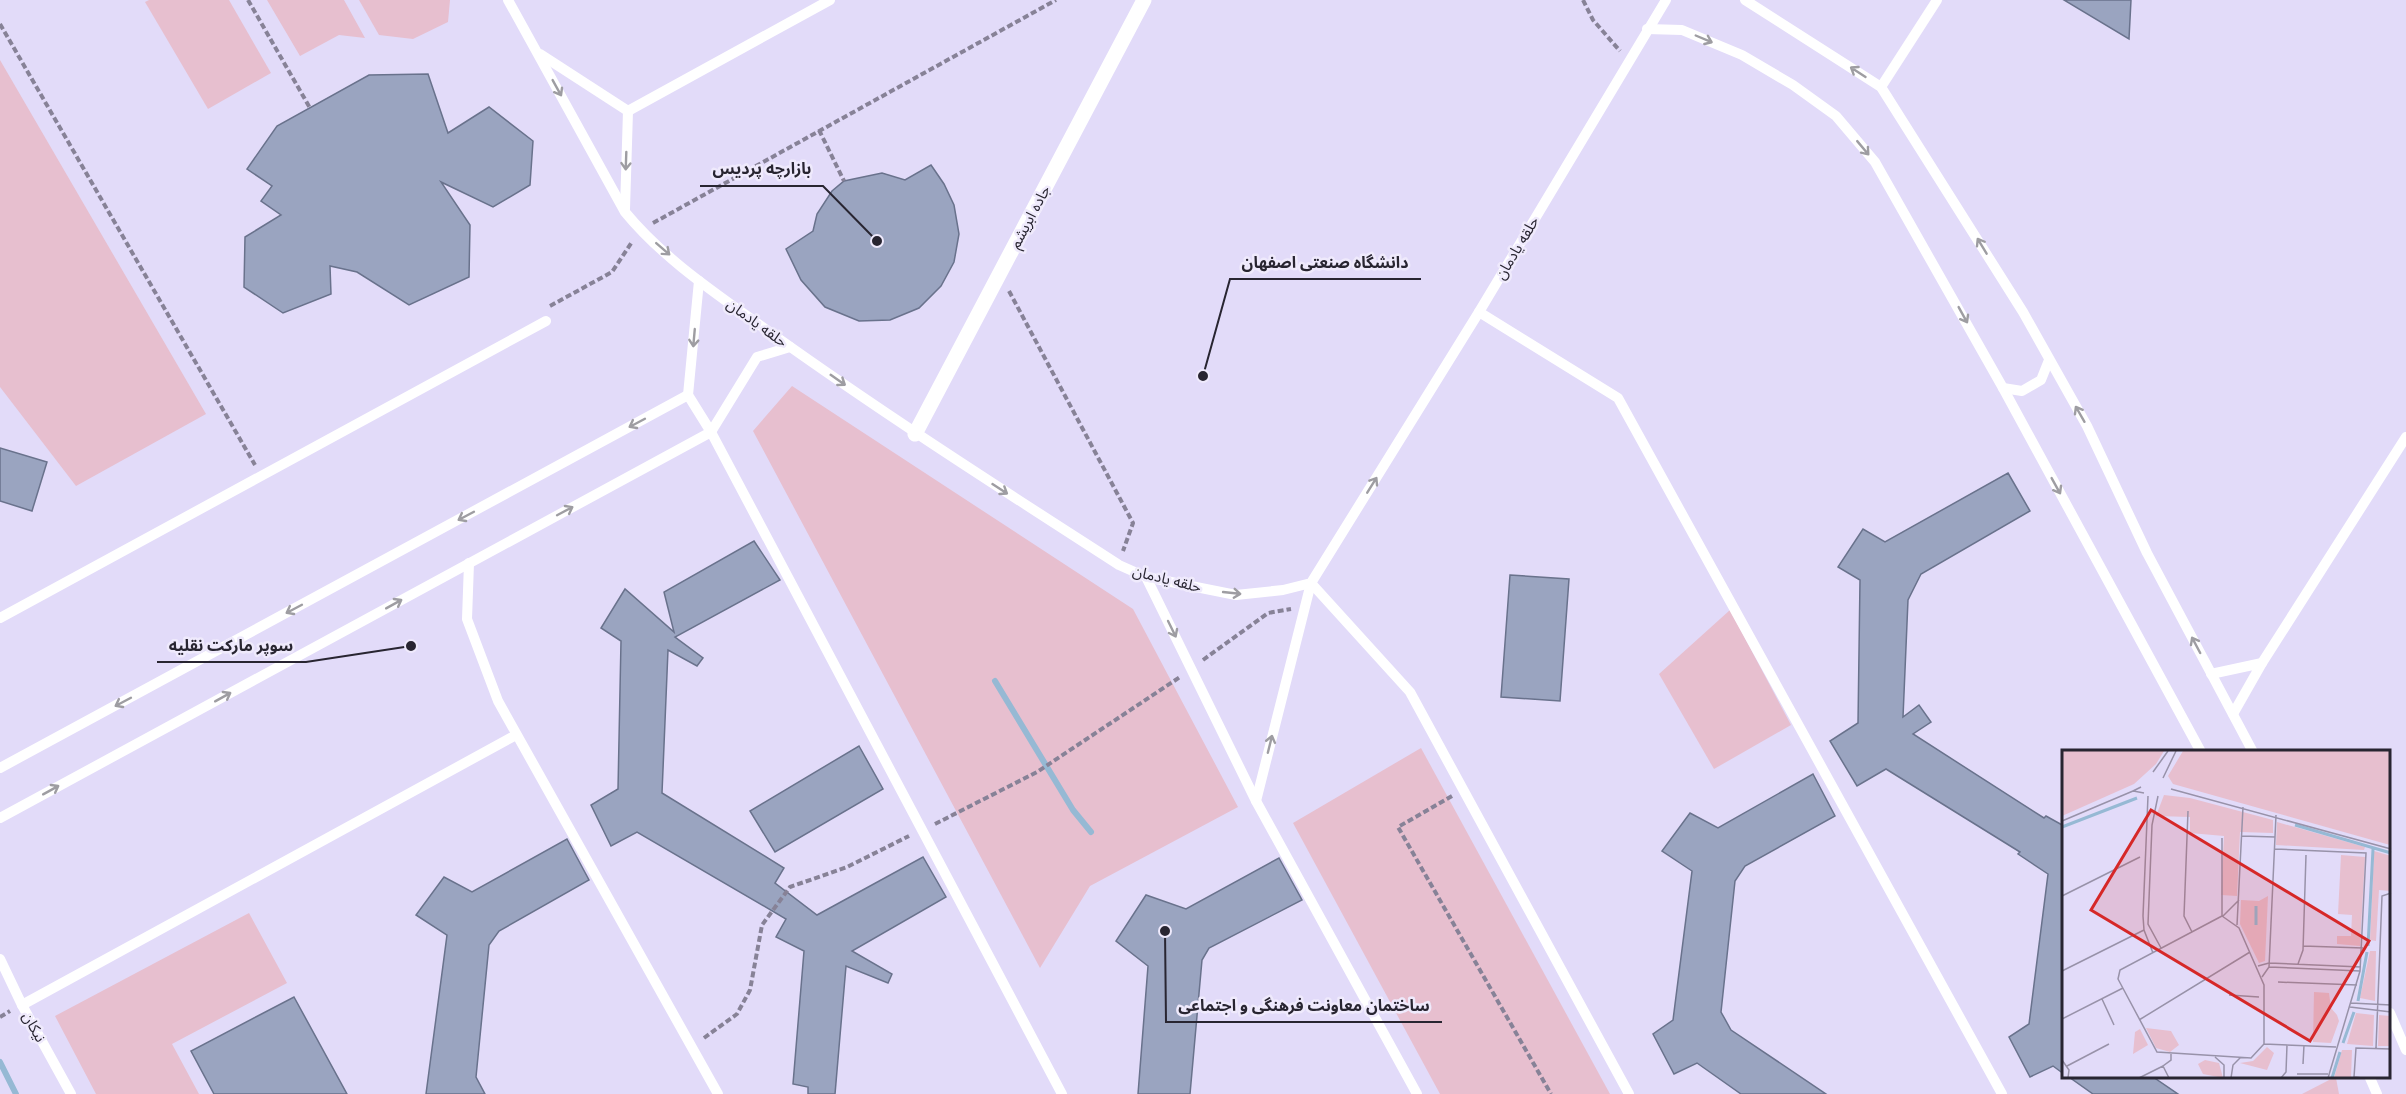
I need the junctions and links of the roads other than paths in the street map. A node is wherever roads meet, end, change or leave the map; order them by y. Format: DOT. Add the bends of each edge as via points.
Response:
graph roads {
  1 [pos="508,0"];
  2 [pos="830,0"];
  3 [pos="1144,0"];
  4 [pos="1666,0"];
  5 [pos="1745,0"];
  6 [pos="1937,0"];
  7 [pos="1647,29"];
  8 [pos="537,52"];
  9 [pos="1881,87"];
  10 [pos="628,111"];
  11 [pos="625,212"];
  12 [pos="699,281"];
  13 [pos="1479,312"];
  14 [pos="546,321"];
  15 [pos="790,347"];
  16 [pos="2049,360"];
  17 [pos="2003,388"];
  18 [pos="688,395"];
  19 [pos="711,432"];
  20 [pos="915,434"];
  21 [pos="2406,437"];
  22 [pos="469,562"];
  23 [pos="1146,576"];
  24 [pos="1311,583"];
  25 [pos="0,618"];
  26 [pos="2262,663"];
  27 [pos="2211,674"];
  28 [pos="2233,714"];
  29 [pos="516,735"];
  30 [pos="2200,750"];
  31 [pos="2252,750"];
  32 [pos="0,768"];
  33 [pos="1256,801"];
  34 [pos="0,818"];
  35 [pos="0,959"];
  36 [pos="22,1005"];
  37 [pos="2391,1015"];
  38 [pos="2406,1050"];
  39 [pos="2371,1079"];
  40 [pos="71,1094"];
  41 [pos="718,1094"];
  42 [pos="1062,1094"];
  43 [pos="1417,1094"];
  44 [pos="1629,1094"];
  45 [pos="2002,1094"];
  46 [pos="2377,1094"];
  1 -- 8 [label="lane, حلقه یادمان"];
  2 -- 10 [label="lane"];
  3 -- 20 [label="street, جاده ابریشم"];
  4 -- 7 [label="lane, حلقه یادمان"];
  9 -- 5 [label="lane, one-way"];
  6 -- 9 [label="lane"];
  7 -- 13 [label="lane, حلقه یادمان"];
  7 -- 17 [label="lane, one-way" via="1682,30 1742,55 1836,116 1875,162"];
  8 -- 10 [label="lane"];
  8 -- 11 [label="lane, حلقه یادمان, one-way"];
  16 -- 9 [label="lane, one-way"];
  10 -- 11 [label="lane, one-way"];
  11 -- 12 [label="lane, حلقه یادمان, one-way"];
  12 -- 15 [label="lane, حلقه یادمان"];
  12 -- 18 [label="lane, one-way"];
  24 -- 13 [label="lane, حلقه یادمان, one-way"];
  13 -- 45 [label="lane" via="1618,398"];
  14 -- 25 [label="lane"];
  15 -- 19 [label="lane" via="757,357"];
  15 -- 20 [label="lane, حلقه یادمان, one-way"];
  16 -- 17 [label="lane" via="2041,380 2022,391"];
  27 -- 16 [label="lane, one-way" via="2147,553 2087,426"];
  17 -- 30 [label="lane, one-way"];
  18 -- 19 [label="lane"];
  18 -- 32 [label="lane, one-way"];
  22 -- 19 [label="lane, one-way"];
  19 -- 42 [label="lane"];
  20 -- 23 [label="lane, حلقه یادمان, one-way" via="1119,565"];
  21 -- 26 [label="lane"];
  22 -- 29 [label="lane" via="467,619 494,692"];
  34 -- 22 [label="lane, one-way"];
  23 -- 24 [label="lane, حلقه یادمان, one-way" via="1236,595"];
  23 -- 33 [label="lane, one-way"];
  33 -- 24 [label="lane, one-way"];
  24 -- 44 [label="lane" via="1410,692"];
  26 -- 27 [label="lane"];
  26 -- 28 [label="lane"];
  27 -- 28 [label="lane"];
  28 -- 31 [label="lane"];
  29 -- 36 [label="lane"];
  29 -- 41 [label="lane"];
  33 -- 43 [label="lane"];
  35 -- 36 [label="lane, نیکان"];
  36 -- 40 [label="lane, نیکان"];
  37 -- 38 [label="lane"];
  39 -- 46 [label="lane"];
}
